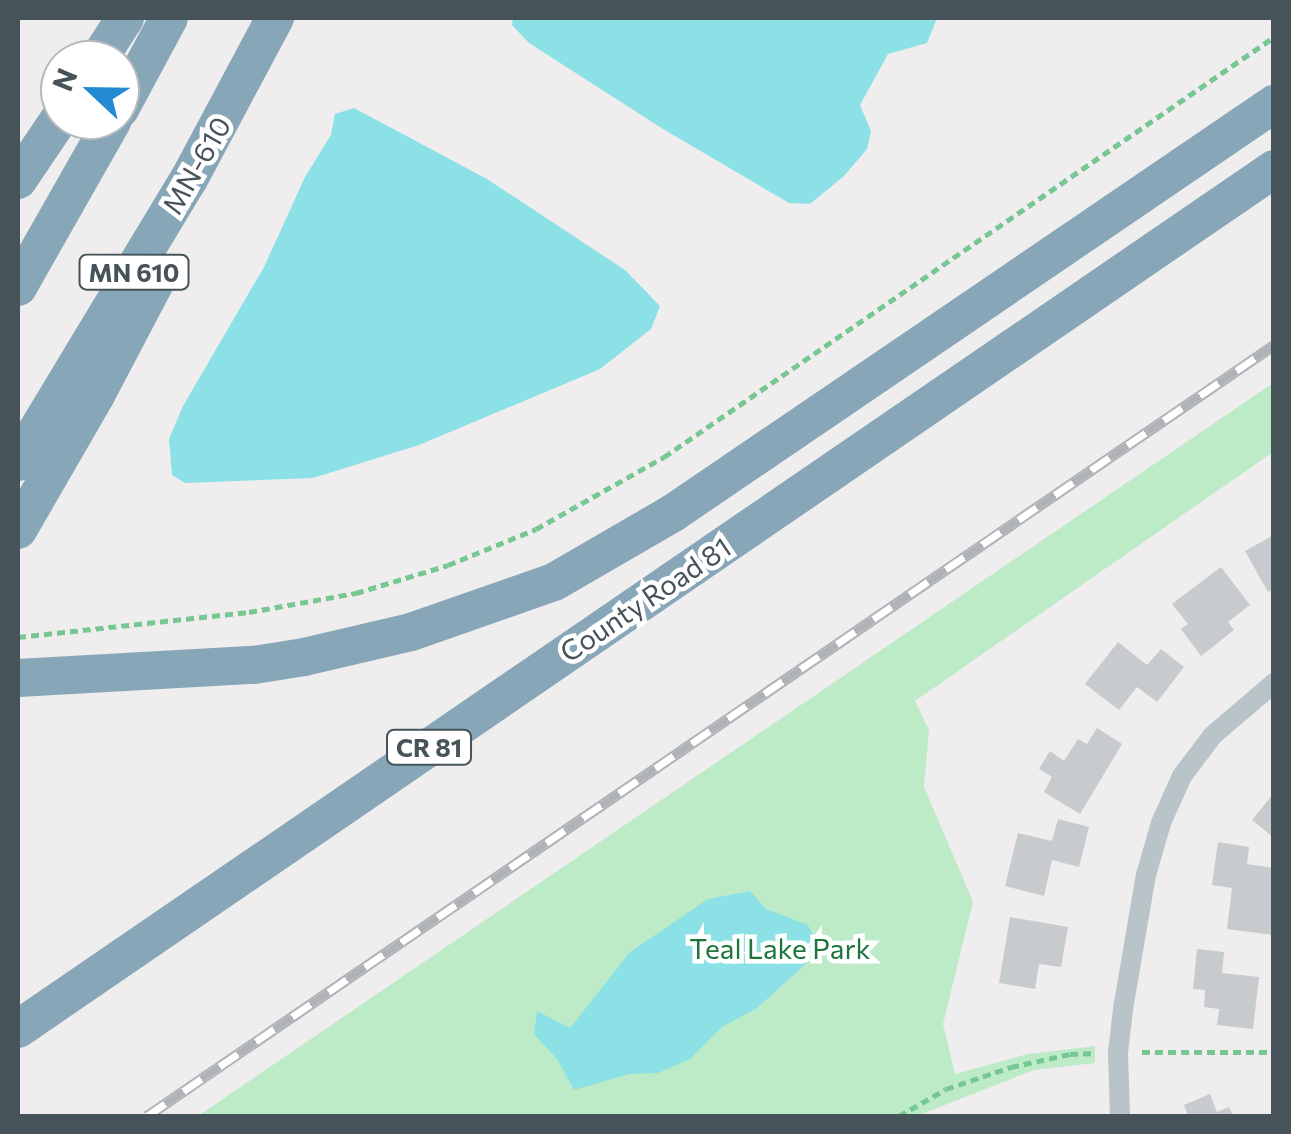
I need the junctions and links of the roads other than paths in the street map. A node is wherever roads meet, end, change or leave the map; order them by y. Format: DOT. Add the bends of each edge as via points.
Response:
graph roads {
  1 [pos="125,18"];
  2 [pos="169,18"];
  3 [pos="275,18"];
  4 [pos="111,40"];
  5 [pos="140,71"];
  6 [pos="244,78"];
  7 [pos="1274,104"];
  8 [pos="45,140"];
  9 [pos="102,140"];
  10 [pos="1274,170"];
  11 [pos="18,180"];
  12 [pos="18,286"];
  13 [pos="18,462"];
  14 [pos="18,530"];
  15 [pos="18,678"];
  16 [pos="1274,683"];
  17 [pos="18,1029"];
  18 [pos="1120,1116"];
  1 -- 4 [label="highway"];
  2 -- 5 [label="highway"];
  3 -- 6 [label="highway, MN-610 / MN 610"];
  6 -- 13 [label="highway, MN-610 / MN 610"];
  6 -- 14 [label="highway" via="202,192"];
  7 -- 15 [label="highway, County Road 81" via="673,513 554,582 411,632 304,657"];
  8 -- 11 [label="highway"];
  9 -- 12 [label="highway, MN 610"];
  10 -- 17 [label="highway, County Road 81 / CR 81"];
  16 -- 18 [label="street" via="1213,735 1182,776 1161,822 1122,1009"];
}
